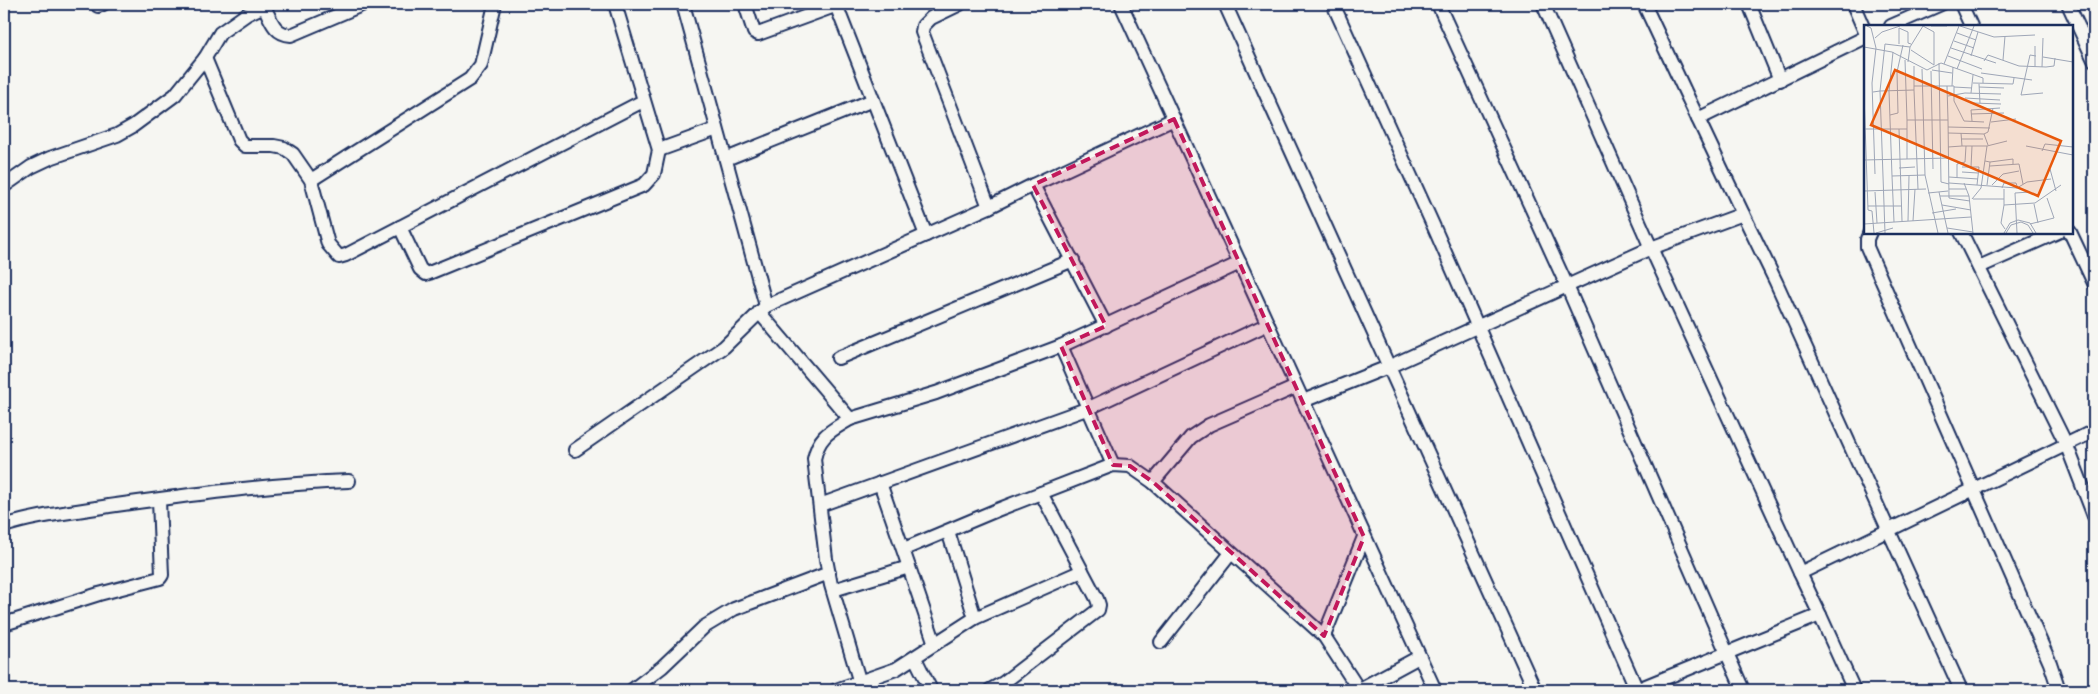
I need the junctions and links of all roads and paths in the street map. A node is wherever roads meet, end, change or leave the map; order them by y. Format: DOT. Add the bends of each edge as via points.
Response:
graph roads {
  1 [pos="364,4"];
  2 [pos="494,4"];
  3 [pos="615,4"];
  4 [pos="684,4"];
  5 [pos="745,4"];
  6 [pos="838,4"];
  7 [pos="1121,4"];
  8 [pos="1225,4"];
  9 [pos="1333,4"];
  10 [pos="1438,4"];
  11 [pos="1543,4"];
  12 [pos="1644,4"];
  13 [pos="1749,4"];
  14 [pos="1853,4"];
  15 [pos="1942,4"];
  16 [pos="1961,4"];
  17 [pos="2068,4"];
  18 [pos="263,5"];
  19 [pos="955,5"];
  20 [pos="1893,25"];
  21 [pos="1971,25"];
  22 [pos="1864,30"];
  23 [pos="1864,36"];
  24 [pos="205,58"];
  25 [pos="2094,60"];
  26 [pos="1780,80"];
  27 [pos="873,100"];
  28 [pos="643,101"];
  29 [pos="1174,119"];
  30 [pos="1698,119"];
  31 [pos="717,129"];
  32 [pos="659,150"];
  33 [pos="726,158"];
  34 [pos="311,180"];
  35 [pos="1033,185"];
  36 [pos="4,186"];
  37 [pos="989,207"];
  38 [pos="1743,214"];
  39 [pos="400,227"];
  40 [pos="1869,234"];
  41 [pos="1963,234"];
  42 [pos="2053,234"];
  43 [pos="2071,234"];
  44 [pos="926,235"];
  45 [pos="1651,248"];
  46 [pos="1074,260"];
  47 [pos="1240,263"];
  48 [pos="1979,267"];
  49 [pos="2094,283"];
  50 [pos="1567,286"];
  51 [pos="763,309"];
  52 [pos="1268,324"];
  53 [pos="1477,325"];
  54 [pos="1106,326"];
  55 [pos="1061,346"];
  56 [pos="838,358"];
  57 [pos="1388,367"];
  58 [pos="1296,386"];
  59 [pos="1303,401"];
  60 [pos="1090,408"];
  61 [pos="850,419"];
  62 [pos="2094,431"];
  63 [pos="2067,446"];
  64 [pos="575,450"];
  65 [pos="1113,465"];
  66 [pos="349,482"];
  67 [pos="1153,482"];
  68 [pos="880,484"];
  69 [pos="1974,489"];
  70 [pos="1041,493"];
  71 [pos="159,500"];
  72 [pos="820,505"];
  73 [pos="2094,516"];
  74 [pos="4,526"];
  75 [pos="1888,529"];
  76 [pos="948,531"];
  77 [pos="1364,537"];
  78 [pos="904,549"];
  79 [pos="1232,553"];
  80 [pos="909,567"];
  81 [pos="1082,571"];
  82 [pos="829,573"];
  83 [pos="1800,573"];
  84 [pos="833,590"];
  85 [pos="1820,615"];
  86 [pos="975,618"];
  87 [pos="4,624"];
  88 [pos="1324,636"];
  89 [pos="1161,642"];
  90 [pos="935,644"];
  91 [pos="1727,654"];
  92 [pos="1419,657"];
  93 [pos="915,658"];
  94 [pos="861,686"];
  95 [pos="632,690"];
  96 [pos="836,690"];
  97 [pos="931,690"];
  98 [pos="990,690"];
  99 [pos="1358,690"];
  100 [pos="1436,690"];
  101 [pos="1535,690"];
  102 [pos="1637,690"];
  103 [pos="1743,690"];
  104 [pos="1854,690"];
  105 [pos="1961,690"];
  106 [pos="2059,690"];
  1 -- 18 [label="street" via="292,34 282,34 276,29"];
  2 -- 34 [label="street" via="481,65 470,78"];
  3 -- 28 [label="street"];
  4 -- 31 [label="street"];
  5 -- 6 [label="street" via="754,32 758,34"];
  6 -- 27 [label="street"];
  7 -- 29 [label="street"];
  8 -- 57 [label="street"];
  9 -- 53 [label="street"];
  10 -- 50 [label="street"];
  11 -- 45 [label="street"];
  12 -- 30 [label="street"];
  13 -- 26 [label="street"];
  14 -- 22 [label="street"];
  15 -- 20 [label="street"];
  16 -- 21 [label="street"];
  17 -- 25 [label="street"];
  18 -- 24 [label="street" via="220,33"];
  19 -- 37 [label="street" via="926,22 922,32"];
  23 -- 26 [label="street"];
  24 -- 34 [label="street" via="239,140 245,146 284,148 293,154"];
  24 -- 36 [label="street" via="175,96 133,126 117,135 31,166"];
  26 -- 30 [label="street"];
  27 -- 33 [label="street"];
  27 -- 44 [label="street"];
  28 -- 32 [label="street"];
  28 -- 39 [label="street"];
  29 -- 35 [label="street"];
  29 -- 47 [label="street"];
  30 -- 38 [label="street"];
  31 -- 32 [label="street"];
  31 -- 33 [label="street"];
  32 -- 39 [label="street" via="654,174 644,185 426,274 420,269"];
  33 -- 51 [label="street"];
  34 -- 39 [label="street" via="328,244 339,256"];
  35 -- 37 [label="street"];
  35 -- 46 [label="street"];
  37 -- 44 [label="street"];
  38 -- 45 [label="street"];
  38 -- 75 [label="street"];
  40 -- 69 [label="street" via="1867,247"];
  41 -- 48 [label="street"];
  42 -- 48 [label="street"];
  43 -- 49 [label="street"];
  44 -- 51 [label="street"];
  45 -- 50 [label="street"];
  45 -- 83 [label="street"];
  46 -- 54 [label="street"];
  46 -- 56 [label="street"];
  47 -- 52 [label="street"];
  47 -- 54 [label="street"];
  48 -- 63 [label="street"];
  50 -- 53 [label="street"];
  50 -- 91 [label="street"];
  51 -- 61 [label="street"];
  51 -- 64 [label="street" via="716,352"];
  52 -- 58 [label="street"];
  52 -- 60 [label="street"];
  53 -- 57 [label="street"];
  53 -- 102 [label="street"];
  54 -- 55 [label="street"];
  55 -- 60 [label="street"];
  55 -- 61 [label="street" via="936,393"];
  57 -- 59 [label="street"];
  57 -- 101 [label="street"];
  58 -- 59 [label="street"];
  58 -- 67 [label="street" via="1209,425 1191,437"];
  59 -- 77 [label="street"];
  60 -- 65 [label="street"];
  60 -- 68 [label="street"];
  61 -- 72 [label="street" via="823,437 816,447 814,459"];
  62 -- 63 [label="street"];
  63 -- 69 [label="street"];
  63 -- 73 [label="street"];
  65 -- 67 [label="street" via="1130,466"];
  65 -- 70 [label="street"];
  66 -- 71 [label="street"];
  67 -- 79 [label="street"];
  68 -- 72 [label="street"];
  68 -- 78 [label="street"];
  69 -- 75 [label="street"];
  69 -- 106 [label="street"];
  70 -- 76 [label="street"];
  70 -- 81 [label="street"];
  71 -- 74 [label="street" via="70,512"];
  71 -- 87 [label="street" via="160,578"];
  72 -- 82 [label="street"];
  75 -- 83 [label="street"];
  75 -- 105 [label="street"];
  76 -- 78 [label="street"];
  76 -- 86 [label="street"];
  77 -- 88 [label="street"];
  77 -- 92 [label="street"];
  78 -- 80 [label="street"];
  79 -- 88 [label="street"];
  79 -- 89 [label="street"];
  80 -- 84 [label="street"];
  80 -- 90 [label="street"];
  81 -- 86 [label="street"];
  81 -- 98 [label="street" via="1097,599 1098,610"];
  82 -- 84 [label="street"];
  82 -- 95 [label="street" via="734,609 704,627 662,668"];
  83 -- 85 [label="street"];
  84 -- 94 [label="street"];
  85 -- 91 [label="street"];
  85 -- 104 [label="street"];
  86 -- 90 [label="street"];
  88 -- 99 [label="street"];
  90 -- 93 [label="street"];
  91 -- 102 [label="street"];
  91 -- 103 [label="street"];
  92 -- 99 [label="street"];
  92 -- 100 [label="street"];
  93 -- 94 [label="street"];
  93 -- 97 [label="street"];
  94 -- 96 [label="street"];
}
